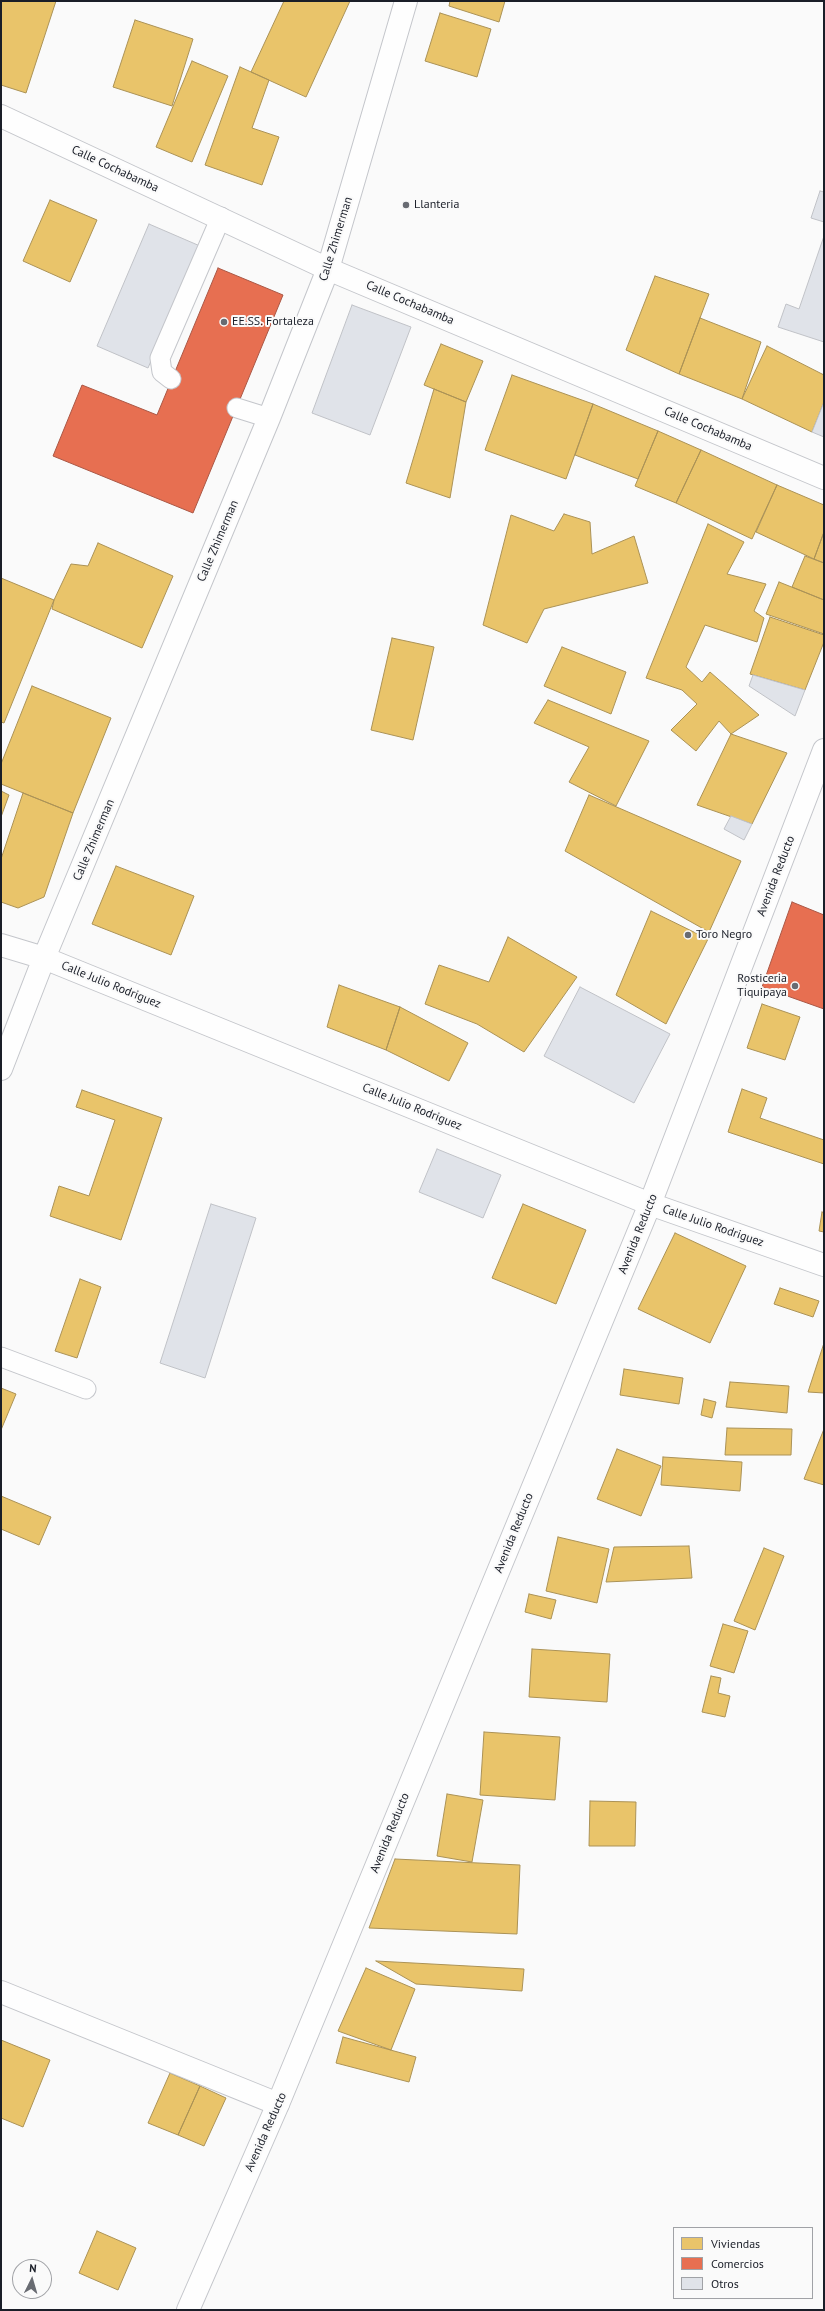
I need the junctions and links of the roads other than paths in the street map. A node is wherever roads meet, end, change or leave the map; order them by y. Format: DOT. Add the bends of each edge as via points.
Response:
graph roads {
  1 [pos="406,1"];
  2 [pos="1,116"];
  3 [pos="221,217"];
  4 [pos="328,269"];
  5 [pos="171,379"];
  6 [pos="237,408"];
  7 [pos="269,418"];
  8 [pos="824,478"];
  9 [pos="824,750"];
  10 [pos="1,945"];
  11 [pos="44,958"];
  12 [pos="1,1069"];
  13 [pos="650,1204"];
  14 [pos="824,1265"];
  15 [pos="1,1357"];
  16 [pos="86,1388"];
  17 [pos="1,1992"];
  18 [pos="278,2104"];
  19 [pos="188,2310"];
  1 -- 4 [label="main road, Calle Zhimerman"];
  2 -- 3 [label="main road, Calle Cochabamba"];
  3 -- 4 [label="main road, Calle Cochabamba"];
  3 -- 5 [label="lane" via="160,358 162,372"];
  4 -- 7 [label="main road, Calle Zhimerman"];
  4 -- 8 [label="main road, Calle Cochabamba"];
  6 -- 7 [label="lane"];
  7 -- 11 [label="main road, Calle Zhimerman"];
  9 -- 13 [label="main road, Avenida Reducto"];
  10 -- 11 [label="main road, Calle Julio Rodriguez"];
  11 -- 12 [label="main road, Calle Zhimerman"];
  11 -- 13 [label="main road, Calle Julio Rodriguez"];
  13 -- 14 [label="main road, Calle Julio Rodriguez"];
  13 -- 18 [label="main road, Avenida Reducto"];
  15 -- 16 [label="lane"];
  17 -- 18 [label="main road"];
  18 -- 19 [label="main road, Avenida Reducto"];
}
